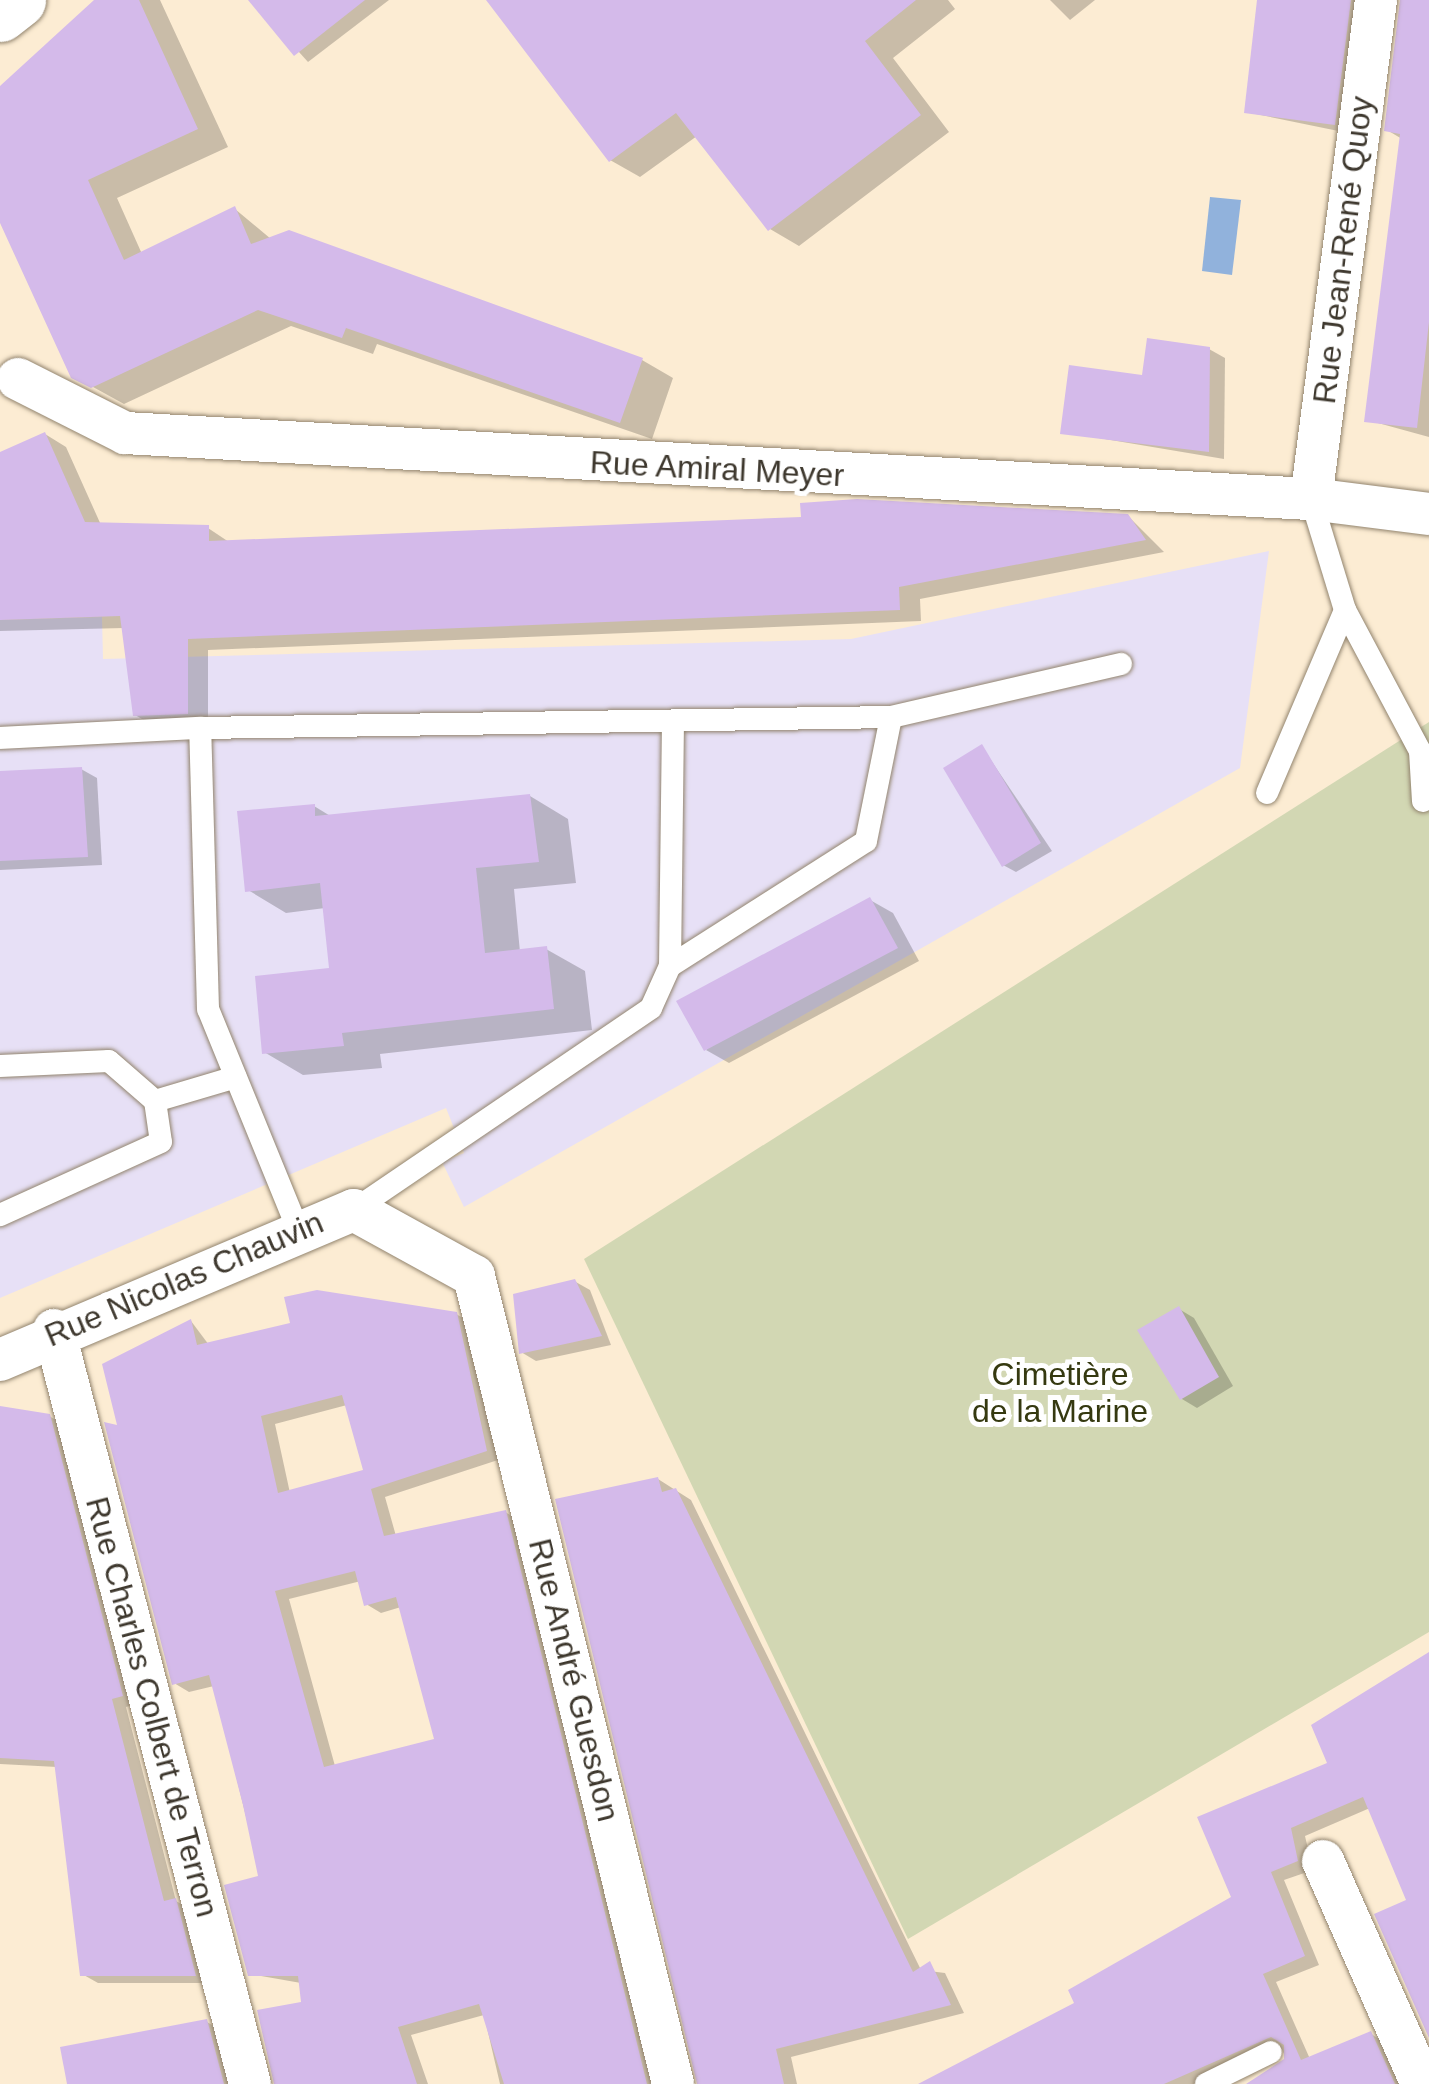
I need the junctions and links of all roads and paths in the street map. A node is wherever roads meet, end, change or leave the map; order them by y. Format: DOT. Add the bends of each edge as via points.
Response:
graph roads {
  1 [pos="18,0"];
  2 [pos="1376,0"];
  3 [pos="0,14"];
  4 [pos="6,366"];
  5 [pos="1311,499"];
  6 [pos="1429,514"];
  7 [pos="1345,610"];
  8 [pos="1121,664"];
  9 [pos="891,717"];
  10 [pos="674,721"];
  11 [pos="200,728"];
  12 [pos="0,738"];
  13 [pos="1266,793"];
  14 [pos="1422,802"];
  15 [pos="670,966"];
  16 [pos="0,1066"];
  17 [pos="236,1077"];
  18 [pos="155,1101"];
  19 [pos="354,1210"];
  20 [pos="0,1214"];
  21 [pos="297,1227"];
  22 [pos="474,1276"];
  23 [pos="54,1330"];
  24 [pos="0,1360"];
  25 [pos="1323,1862"];
  26 [pos="1270,2052"];
  27 [pos="250,2084"];
  28 [pos="673,2084"];
  29 [pos="1206,2084"];
  30 [pos="1422,2084"];
  1 -- 3 [label="street"];
  2 -- 5 [label="street, Rue Jean-René Quoy"];
  4 -- 5 [label="street, Rue Amiral Meyer" via="125,433"];
  5 -- 6 [label="street, Rue Amiral Meyer"];
  5 -- 7 [label="lane"];
  7 -- 13 [label="lane"];
  7 -- 14 [label="lane" via="1420,751"];
  8 -- 9 [label="lane"];
  9 -- 10 [label="lane"];
  9 -- 15 [label="lane" via="866,841"];
  10 -- 11 [label="lane"];
  10 -- 15 [label="lane"];
  11 -- 12 [label="lane"];
  11 -- 17 [label="lane" via="208,1008"];
  15 -- 19 [label="lane" via="652,1008"];
  16 -- 18 [label="lane" via="109,1061"];
  17 -- 18 [label="lane"];
  17 -- 21 [label="lane"];
  18 -- 20 [label="lane" via="161,1142"];
  19 -- 21 [label="street, Rue Nicolas Chauvin"];
  19 -- 22 [label="street, Rue Nicolas Chauvin"];
  21 -- 23 [label="street, Rue Nicolas Chauvin"];
  22 -- 28 [label="street, Rue André Guesdon"];
  23 -- 24 [label="street, Rue Nicolas Chauvin"];
  23 -- 27 [label="street, Rue Charles Colbert de Terron"];
  25 -- 30 [label="street"];
  26 -- 29 [label="lane"];
}
